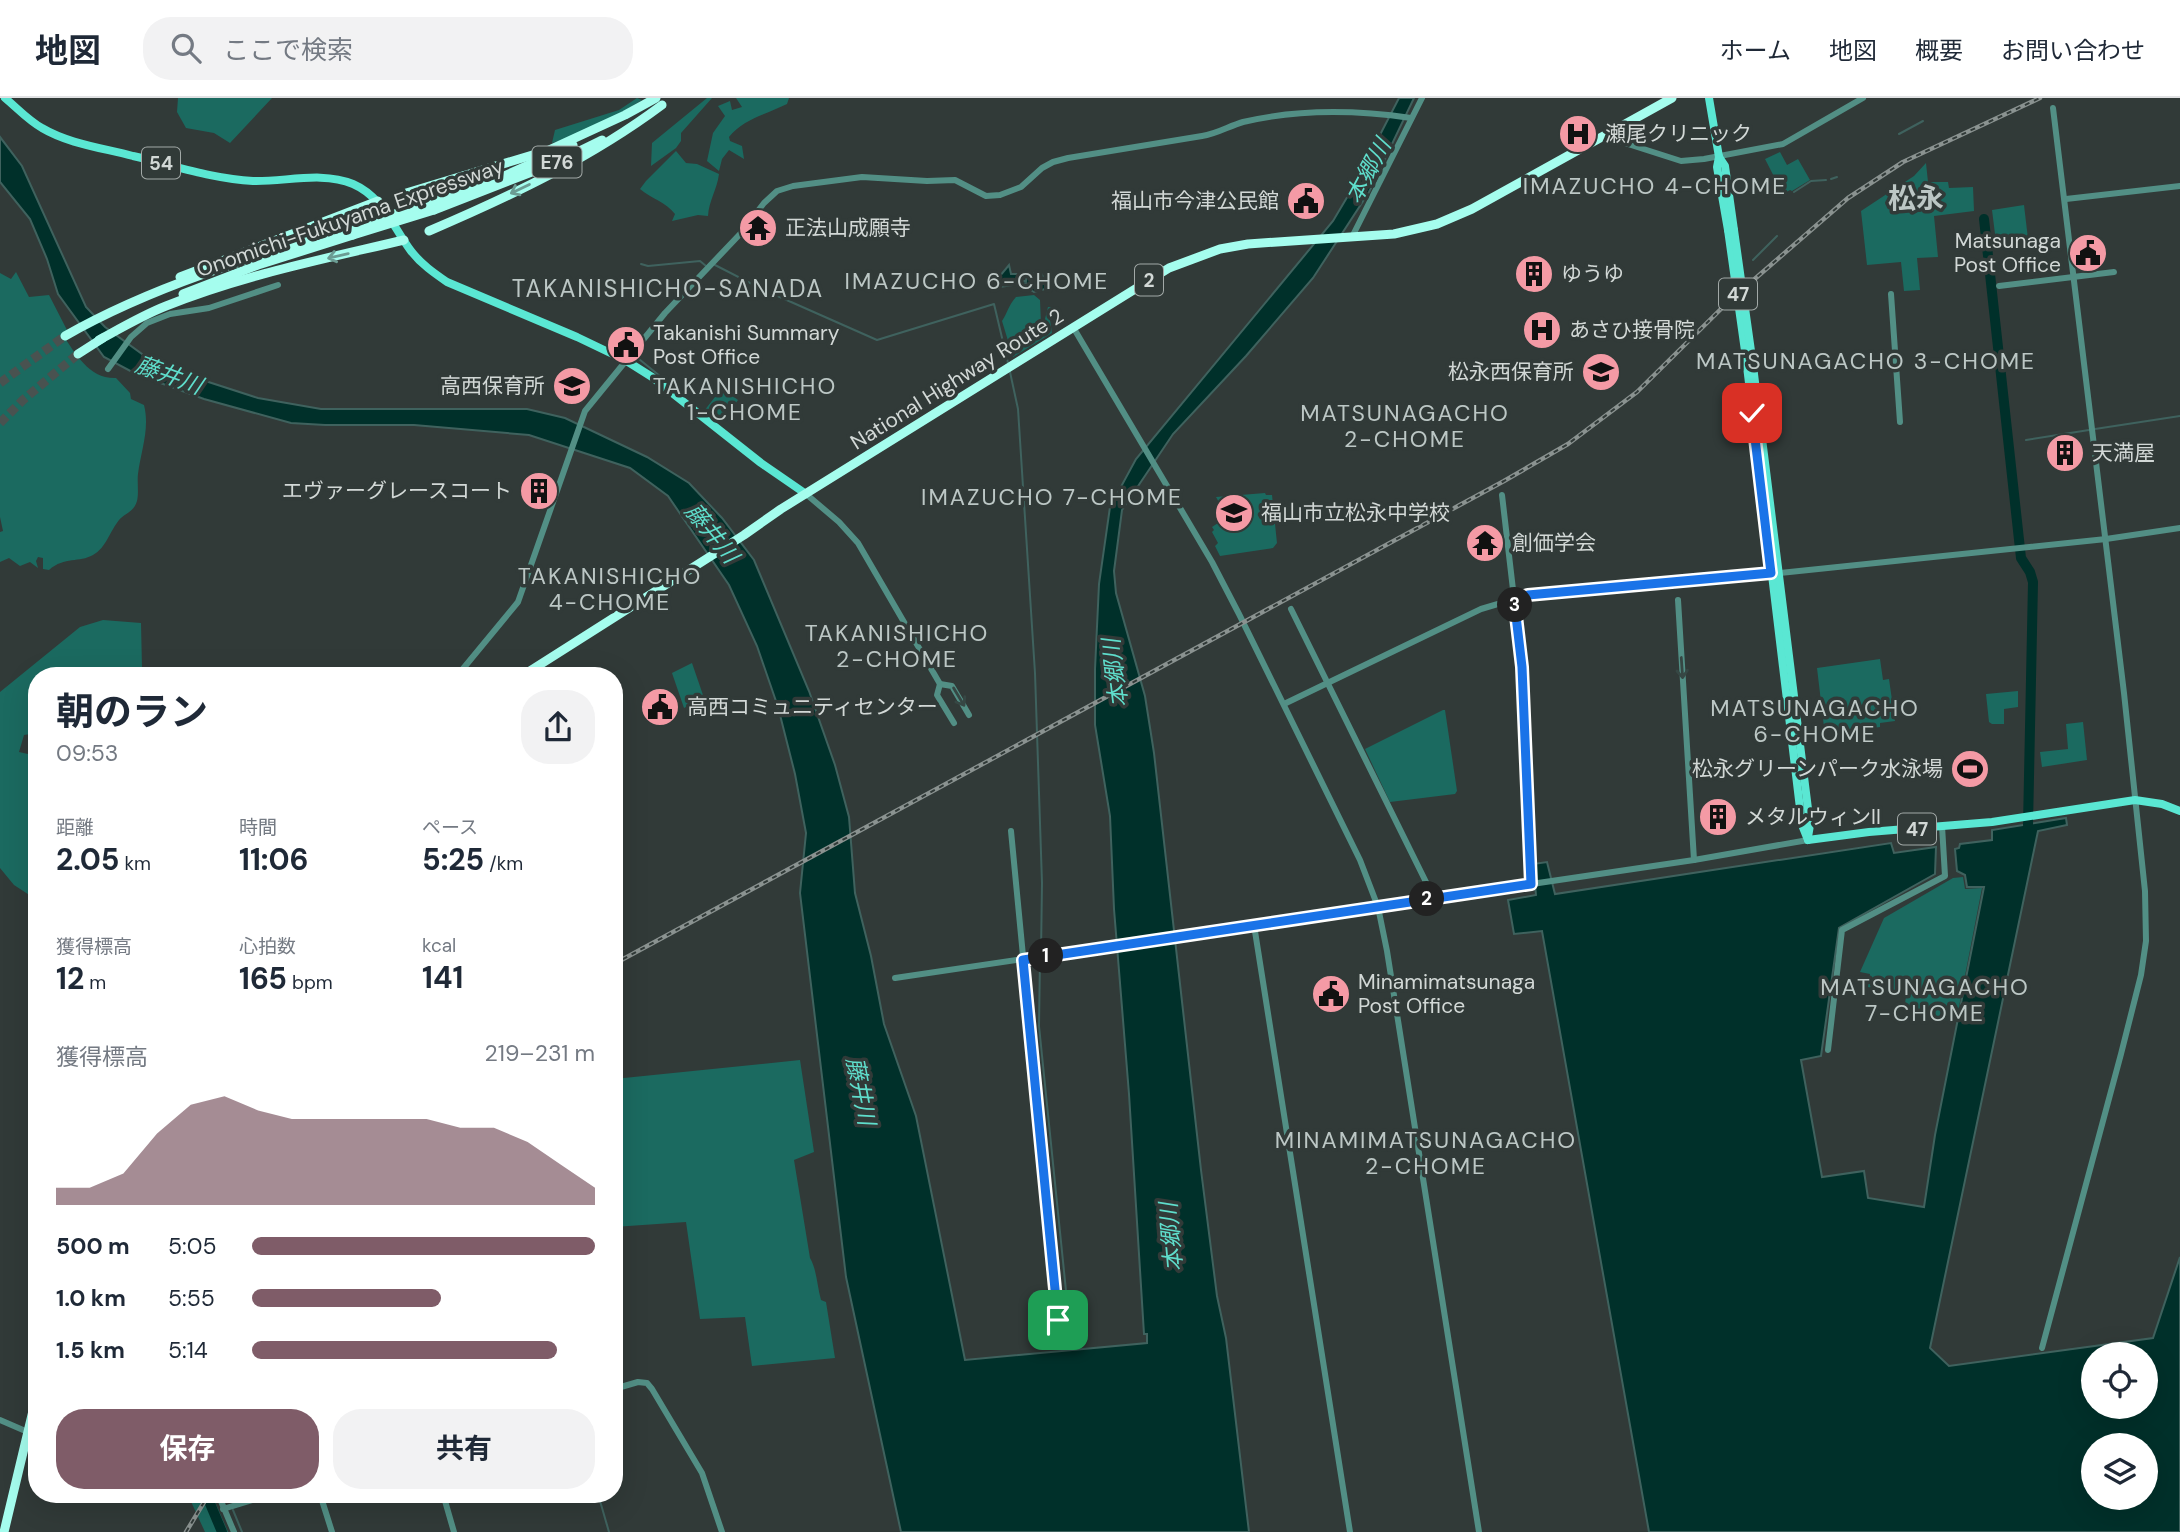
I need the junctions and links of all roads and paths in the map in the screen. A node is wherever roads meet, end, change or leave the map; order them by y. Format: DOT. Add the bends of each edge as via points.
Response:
graph roads {
  1 [pos="5,98"];
  2 [pos="672,98"];
  3 [pos="1422,98"];
  4 [pos="1672,98"];
  5 [pos="1709,98"];
  6 [pos="1863,98"];
  7 [pos="659,100"];
  8 [pos="2053,108"];
  9 [pos="1411,118"];
  10 [pos="1603,136"];
  11 [pos="1719,157"];
  12 [pos="2180,186"];
  13 [pos="403,194"];
  14 [pos="2066,199"];
  15 [pos="378,201"];
  16 [pos="429,230"];
  17 [pos="352,231"];
  18 [pos="1350,237"];
  19 [pos="404,240"];
  20 [pos="200,271"];
  21 [pos="2114,272"];
  22 [pos="2074,276"];
  23 [pos="278,285"];
  24 [pos="1999,286"];
  25 [pos="207,288"];
  26 [pos="1891,294"];
  27 [pos="1073,327"];
  28 [pos="65,337"];
  29 [pos="78,354"];
  30 [pos="625,360"];
  31 [pos="108,369"];
  32 [pos="1900,422"];
  33 [pos="806,494"];
  34 [pos="1502,495"];
  35 [pos="2180,528"];
  36 [pos="2106,539"];
  37 [pos="1775,573"];
  38 [pos="1514,599"];
  39 [pos="1678,600"];
  40 [pos="1291,609"];
  41 [pos="464,667"];
  42 [pos="536,667"];
  43 [pos="1328,683"];
  44 [pos="940,684"];
  45 [pos="1284,705"];
  46 [pos="969,715"];
  47 [pos="954,723"];
  48 [pos="2135,800"];
  49 [pos="2180,811"];
  50 [pos="1942,826"];
  51 [pos="1011,831"];
  52 [pos="1808,840"];
  53 [pos="1694,860"];
  54 [pos="1533,884"];
  55 [pos="1429,899"];
  56 [pos="1378,907"];
  57 [pos="1254,925"];
  58 [pos="1023,960"];
  59 [pos="895,978"];
  60 [pos="1828,1050"];
  61 [pos="1058,1320"];
  62 [pos="2042,1348"];
  63 [pos="623,1386"];
  64 [pos="0,1420"];
  65 [pos="28,1432"];
  66 [pos="28,1448"];
  67 [pos="221,1503"];
  68 [pos="240,1503"];
  69 [pos="323,1503"];
  70 [pos="446,1503"];
  71 [pos="223,1508"];
  72 [pos="4,1532"];
  73 [pos="234,1532"];
  74 [pos="332,1532"];
  75 [pos="454,1532"];
  76 [pos="722,1532"];
  77 [pos="1350,1532"];
  78 [pos="1479,1532"];
  1 -- 15 [label="main road, 54" via="41,128 96,147 231,179 342,181"];
  2 -- 7 [label="highway, Onomichi-Fukuyama Expressway / E76"];
  3 -- 9 [label="street"];
  4 -- 10 [label="highway, National Highway Route 2 / 2"];
  5 -- 11 [label="main road, 47"];
  6 -- 11 [label="street" via="1783,144"];
  7 -- 13 [label="highway" via="549,150"];
  7 -- 16 [label="highway, one-way" via="622,134 577,161"];
  7 -- 17 [label="highway, Onomichi-Fukuyama Expressway / E76, bridge" via="611,136 555,163"];
  8 -- 14 [label="street"];
  9 -- 18 [label="street"];
  9 -- 30 [label="street" via="1308,113 1268,117 1218,133 1053,162 1021,187 1000,195 986,195 955,180 862,177 786,187 764,203"];
  10 -- 11 [label="street" via="1681,161"];
  10 -- 18 [label="highway, National Highway Route 2 / 2" via="1437,224 1394,234"];
  11 -- 37 [label="main road, 47, bridge"];
  12 -- 14 [label="street"];
  14 -- 22 [label="street"];
  15 -- 19 [label="main road, 54"];
  15 -- 20 [label="highway"];
  17 -- 20 [label="highway, Onomichi-Fukuyama Expressway / E76"];
  17 -- 25 [label="highway, Onomichi-Fukuyama Expressway / E76"];
  18 -- 27 [label="highway, National Highway Route 2 / 2" via="1239,245 1195,257"];
  19 -- 25 [label="highway, one-way"];
  19 -- 30 [label="main road, 54" via="423,264 447,282"];
  20 -- 28 [label="highway, Onomichi-Fukuyama Expressway / E76"];
  21 -- 22 [label="street"];
  22 -- 24 [label="street"];
  22 -- 36 [label="street"];
  23 -- 31 [label="street" via="147,323"];
  25 -- 29 [label="highway, Onomichi-Fukuyama Expressway / E76" via="156,307"];
  26 -- 32 [label="street"];
  27 -- 33 [label="highway, National Highway Route 2 / 2"];
  27 -- 45 [label="street" via="1226,589"];
  30 -- 33 [label="main road, 54"];
  30 -- 41 [label="street" via="581,419 518,602"];
  33 -- 42 [label="highway, National Highway Route 2 / 2"];
  33 -- 44 [label="street" via="858,543"];
  34 -- 38 [label="street"];
  35 -- 36 [label="street"];
  36 -- 37 [label="street"];
  36 -- 48 [label="street"];
  37 -- 38 [label="street"];
  37 -- 52 [label="main road, 47" via="1810,825"];
  38 -- 43 [label="street" via="1481,609"];
  38 -- 54 [label="street"];
  39 -- 53 [label="street, one-way"];
  40 -- 43 [label="street"];
  43 -- 45 [label="street"];
  43 -- 55 [label="street" via="1426,882"];
  44 -- 46 [label="street, one-way" via="952,686"];
  44 -- 47 [label="street" via="937,695"];
  45 -- 56 [label="street" via="1360,860"];
  48 -- 49 [label="main road, 47"];
  48 -- 50 [label="main road, 47"];
  48 -- 62 [label="street" via="2145,893 2145,954"];
  50 -- 52 [label="main road, 47"];
  50 -- 60 [label="street" via="1945,876 1842,930"];
  51 -- 58 [label="street"];
  52 -- 53 [label="street"];
  53 -- 54 [label="street"];
  54 -- 55 [label="street"];
  55 -- 56 [label="street"];
  56 -- 57 [label="street"];
  56 -- 78 [label="street"];
  57 -- 58 [label="street"];
  57 -- 77 [label="street"];
  58 -- 59 [label="street"];
  58 -- 61 [label="street"];
  63 -- 76 [label="street" via="638,1382 652,1389 702,1473"];
  64 -- 65 [label="street"];
  66 -- 72 [label="highway"];
  67 -- 71 [label="street"];
  68 -- 71 [label="street"];
  69 -- 74 [label="street"];
  70 -- 75 [label="street"];
  71 -- 73 [label="street"];
}
